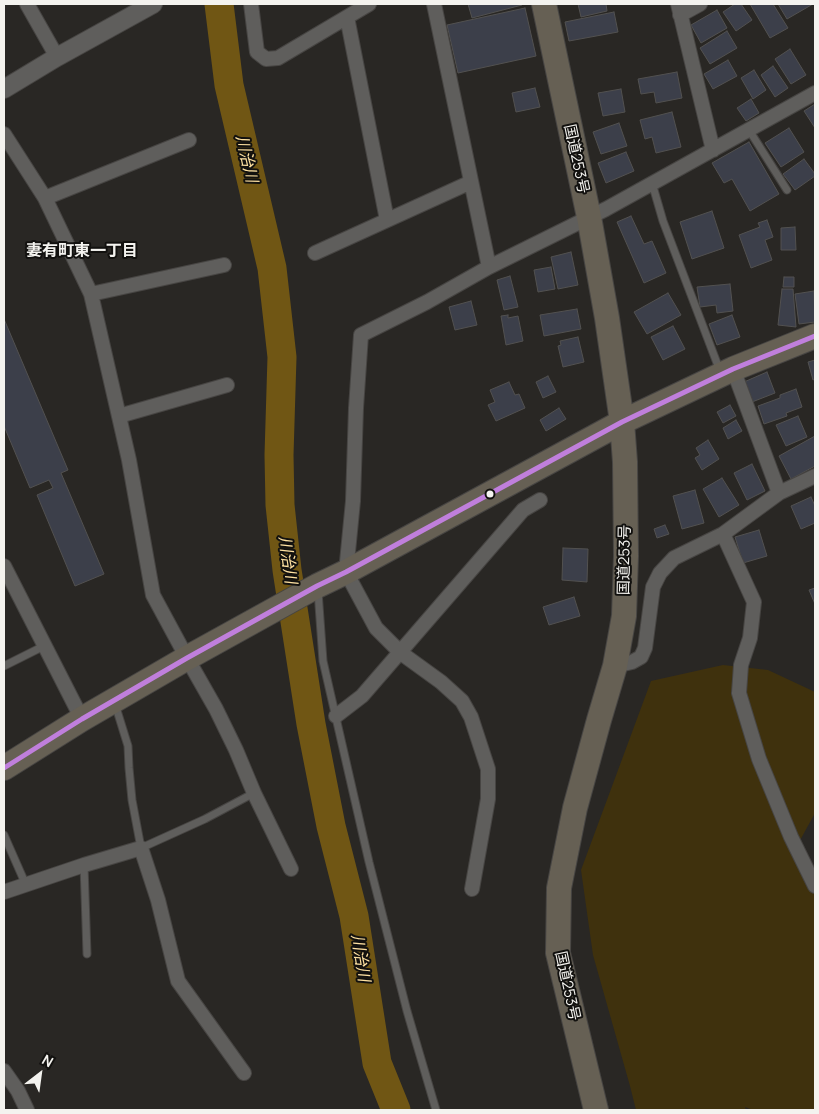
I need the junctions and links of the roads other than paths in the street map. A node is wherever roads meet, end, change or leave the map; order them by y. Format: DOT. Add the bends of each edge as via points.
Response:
graph roads {
  1 [pos="27,4"];
  2 [pos="153,4"];
  3 [pos="251,4"];
  4 [pos="369,4"];
  5 [pos="434,4"];
  6 [pos="544,4"];
  7 [pos="700,4"];
  8 [pos="679,9"];
  9 [pos="347,17"];
  10 [pos="57,57"];
  11 [pos="4,89"];
  12 [pos="815,93"];
  13 [pos="749,130"];
  14 [pos="4,134"];
  15 [pos="189,140"];
  16 [pos="713,150"];
  17 [pos="471,182"];
  18 [pos="652,183"];
  19 [pos="787,190"];
  20 [pos="45,198"];
  21 [pos="589,217"];
  22 [pos="387,220"];
  23 [pos="315,253"];
  24 [pos="224,265"];
  25 [pos="489,267"];
  26 [pos="91,294"];
  27 [pos="815,336"];
  28 [pos="727,371"];
  29 [pos="228,385"];
  30 [pos="119,416"];
  31 [pos="622,422"];
  32 [pos="815,476"];
  33 [pos="779,493"];
  34 [pos="540,500"];
  35 [pos="723,534"];
  36 [pos="4,566"];
  37 [pos="346,572"];
  38 [pos="317,586"];
  39 [pos="44,646"];
  40 [pos="401,653"];
  41 [pos="187,658"];
  42 [pos="4,666"];
  43 [pos="615,666"];
  44 [pos="114,700"];
  45 [pos="336,716"];
  46 [pos="82,719"];
  47 [pos="4,768"];
  48 [pos="254,794"];
  49 [pos="4,835"];
  50 [pos="141,848"];
  51 [pos="84,865"];
  52 [pos="291,869"];
  53 [pos="26,885"];
  54 [pos="815,886"];
  55 [pos="472,889"];
  56 [pos="4,892"];
  57 [pos="87,954"];
  58 [pos="4,1071"];
  59 [pos="244,1073"];
  60 [pos="27,1110"];
  61 [pos="436,1110"];
  62 [pos="596,1110"];
  1 -- 10 [label="street"];
  2 -- 10 [label="street"];
  3 -- 9 [label="street" via="257,52 266,59 278,58"];
  4 -- 9 [label="street"];
  5 -- 17 [label="street"];
  6 -- 21 [label="highway, 国道253号"];
  7 -- 8 [label="street"];
  8 -- 16 [label="street"];
  9 -- 22 [label="street"];
  10 -- 11 [label="street"];
  12 -- 13 [label="street"];
  13 -- 16 [label="street"];
  13 -- 19 [label="lane"];
  14 -- 20 [label="street"];
  15 -- 20 [label="street"];
  16 -- 18 [label="street"];
  17 -- 22 [label="street"];
  17 -- 25 [label="street"];
  18 -- 21 [label="street"];
  18 -- 28 [label="lane" via="663,221"];
  20 -- 26 [label="street"];
  21 -- 25 [label="street"];
  21 -- 31 [label="highway, 国道253号" via="608,318"];
  22 -- 23 [label="street"];
  24 -- 26 [label="street"];
  25 -- 37 [label="street" via="361,335 353,501"];
  26 -- 30 [label="street"];
  27 -- 28 [label="highway"];
  28 -- 31 [label="highway"];
  28 -- 33 [label="street"];
  29 -- 30 [label="street"];
  30 -- 41 [label="street" via="153,595"];
  31 -- 37 [label="highway"];
  31 -- 43 [label="highway, 国道253号" via="626,556 624,616"];
  32 -- 33 [label="street"];
  33 -- 35 [label="street"];
  34 -- 40 [label="street" via="523,510"];
  35 -- 43 [label="street" via="674,558 660,572 653,586 641,657"];
  35 -- 54 [label="street" via="754,602 750,638 741,665 740,693 759,759 791,838"];
  36 -- 39 [label="street"];
  37 -- 38 [label="highway"];
  37 -- 40 [label="street" via="376,628"];
  38 -- 41 [label="highway"];
  38 -- 45 [label="lane" via="324,661"];
  39 -- 42 [label="lane"];
  39 -- 46 [label="street"];
  40 -- 45 [label="street" via="362,696"];
  40 -- 55 [label="street" via="462,700 488,769 488,799"];
  41 -- 44 [label="highway"];
  41 -- 48 [label="street" via="216,709"];
  43 -- 62 [label="highway, 国道253号" via="575,808 559,888 558,953"];
  44 -- 46 [label="highway"];
  44 -- 50 [label="lane" via="128,746 132,800"];
  45 -- 61 [label="lane" via="369,862"];
  46 -- 47 [label="highway"];
  48 -- 50 [label="lane"];
  48 -- 52 [label="street"];
  49 -- 53 [label="lane"];
  50 -- 51 [label="street"];
  50 -- 59 [label="street" via="178,981"];
  51 -- 53 [label="street"];
  51 -- 57 [label="lane"];
  53 -- 56 [label="street"];
  58 -- 60 [label="street"];
}
